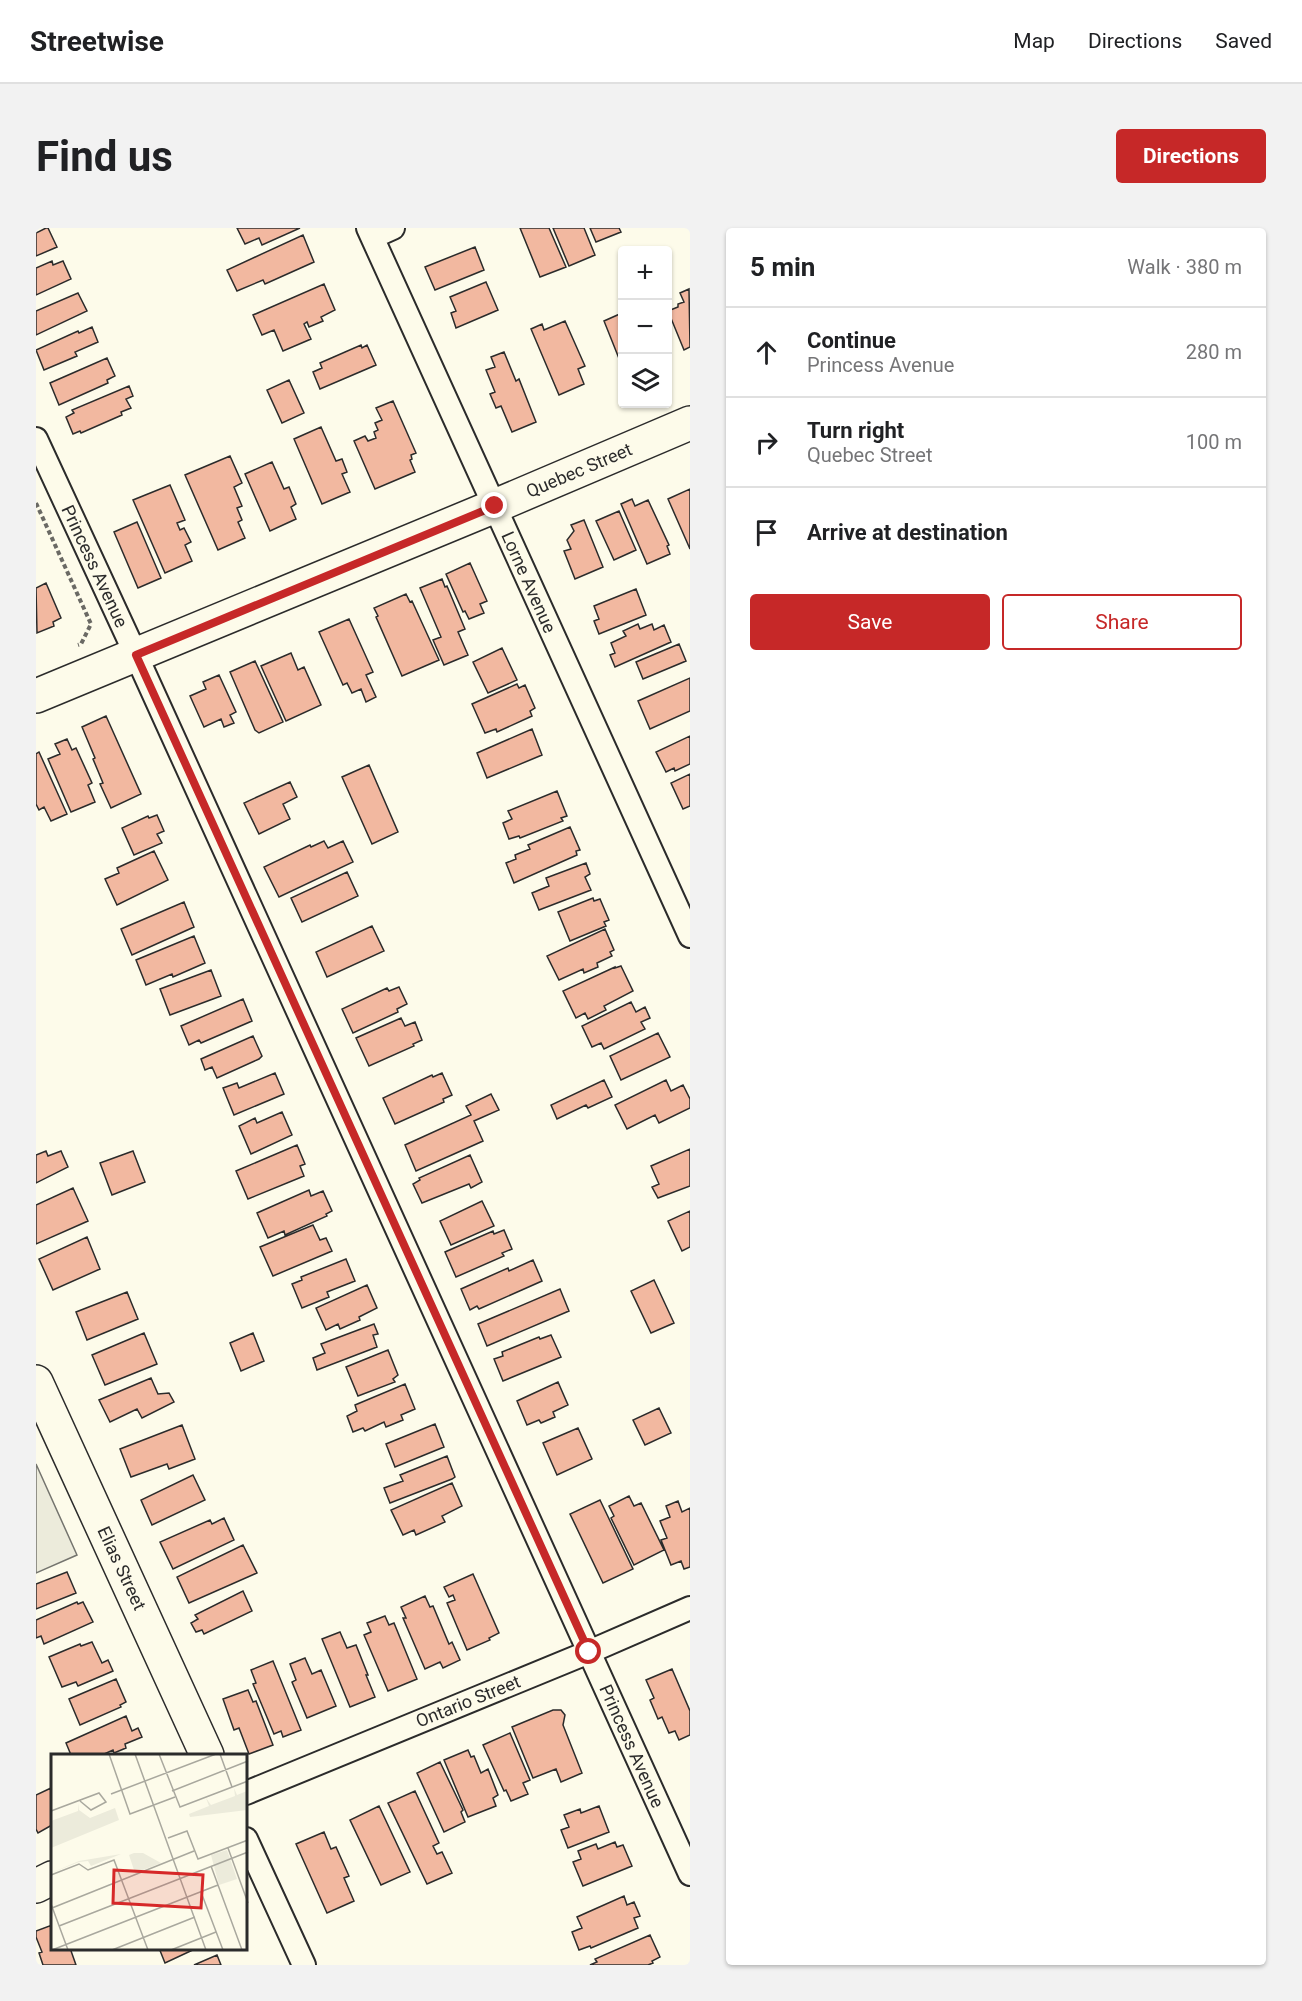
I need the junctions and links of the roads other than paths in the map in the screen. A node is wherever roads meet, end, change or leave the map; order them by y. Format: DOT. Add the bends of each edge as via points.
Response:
graph roads {
  1 [pos="393,228"];
  2 [pos="370,232"];
  3 [pos="690,423"];
  4 [pos="36,439"];
  5 [pos="495,506"];
  6 [pos="136,655"];
  7 [pos="36,696"];
  8 [pos="690,936"];
  9 [pos="36,1382"];
  10 [pos="690,1608"];
  11 [pos="589,1652"];
  12 [pos="207,1754"];
  13 [pos="248,1792"];
  14 [pos="248,1843"];
  15 [pos="690,1874"];
  16 [pos="51,1878"];
  17 [pos="36,1886"];
  18 [pos="304,1965"];
  1 -- 2 [label="street"];
  2 -- 5 [label="street, Lorne Avenue"];
  3 -- 5 [label="street, Quebec Street"];
  4 -- 6 [label="street, Princess Avenue"];
  5 -- 6 [label="street, Quebec Street"];
  5 -- 8 [label="street, Lorne Avenue"];
  6 -- 7 [label="street, Quebec Street"];
  6 -- 11 [label="street, Princess Avenue"];
  9 -- 12 [label="street, Elias Street"];
  10 -- 11 [label="street, Ontario Street"];
  11 -- 13 [label="street, Ontario Street"];
  11 -- 15 [label="street, Princess Avenue"];
  14 -- 18 [label="street"];
  16 -- 17 [label="street"];
}
